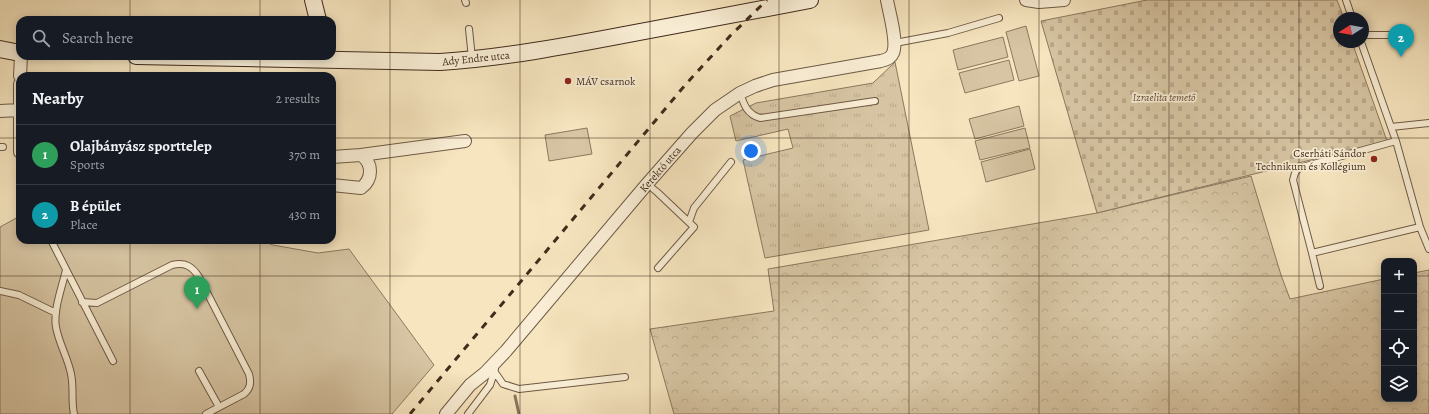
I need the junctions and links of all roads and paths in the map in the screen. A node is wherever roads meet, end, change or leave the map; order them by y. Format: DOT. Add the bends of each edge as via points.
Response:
graph roads {
  1 [pos="313,0"];
  2 [pos="810,0"];
  3 [pos="887,0"];
  4 [pos="1026,0"];
  5 [pos="1064,0"];
  6 [pos="1346,0"];
  7 [pos="1350,12"];
  8 [pos="317,16"];
  9 [pos="998,18"];
  10 [pos="469,29"];
  11 [pos="1369,35"];
  12 [pos="1406,35"];
  13 [pos="895,43"];
  14 [pos="1363,48"];
  15 [pos="0,49"];
  16 [pos="16,54"];
  17 [pos="336,58"];
  18 [pos="20,60"];
  19 [pos="472,60"];
  20 [pos="20,72"];
  21 [pos="740,93"];
  22 [pos="875,101"];
  23 [pos="16,110"];
  24 [pos="0,111"];
  25 [pos="1429,123"];
  26 [pos="1391,127"];
  27 [pos="465,141"];
  28 [pos="1396,141"];
  29 [pos="361,155"];
  30 [pos="336,157"];
  31 [pos="731,162"];
  32 [pos="647,184"];
  33 [pos="336,185"];
  34 [pos="688,222"];
  35 [pos="1420,227"];
  36 [pos="53,244"];
  37 [pos="1429,249"];
  38 [pos="1312,253"];
  39 [pos="658,268"];
  40 [pos="66,270"];
  41 [pos="1320,286"];
  42 [pos="0,290"];
  43 [pos="82,302"];
  44 [pos="56,313"];
  45 [pos="113,361"];
  46 [pos="496,366"];
  47 [pos="199,371"];
  48 [pos="625,378"];
  49 [pos="219,407"];
  50 [pos="74,414"];
  51 [pos="206,414"];
  52 [pos="446,414"];
  53 [pos="468,414"];
  1 -- 8 [label="street"];
  2 -- 19 [label="street, Ady Endre utca" via="586,42"];
  3 -- 13 [label="street"];
  4 -- 5 [label="street"];
  6 -- 7 [label="lane"];
  9 -- 13 [label="lane" via="948,33"];
  10 -- 19 [label="lane"];
  11 -- 12 [label="lane"];
  13 -- 21 [label="street, Kerektó utca" via="893,53 881,62 773,80"];
  14 -- 26 [label="lane"];
  15 -- 16 [label="street"];
  17 -- 19 [label="street, Ady Endre utca" via="440,62"];
  18 -- 20 [label="street"];
  21 -- 22 [label="lane" via="747,110 760,118"];
  21 -- 32 [label="street, Kerektó utca" via="706,118"];
  23 -- 24 [label="street"];
  25 -- 26 [label="lane"];
  26 -- 28 [label="lane"];
  27 -- 29 [label="street"];
  28 -- 35 [label="lane"];
  28 -- 38 [label="lane" via="1299,168 1295,173 1293,180"];
  29 -- 30 [label="street"];
  29 -- 33 [label="street" via="366,158 370,169 366,185 361,188"];
  31 -- 34 [label="lane" via="694,208"];
  32 -- 34 [label="lane"];
  32 -- 46 [label="street, Kerektó utca"];
  34 -- 39 [label="lane" via="694,227"];
  35 -- 37 [label="lane"];
  35 -- 38 [label="lane"];
  36 -- 40 [label="lane"];
  38 -- 41 [label="lane"];
  40 -- 43 [label="lane"];
  40 -- 44 [label="lane"];
  42 -- 44 [label="lane" via="19,295"];
  43 -- 45 [label="lane"];
  43 -- 49 [label="lane" via="97,303 172,265 186,264 191,267 199,277 250,379 248,391"];
  44 -- 50 [label="lane" via="56,327 72,376"];
  46 -- 48 [label="lane" via="503,384 519,389"];
  46 -- 52 [label="street, Kerektó utca" via="470,385"];
  46 -- 53 [label="lane" via="490,385"];
  47 -- 49 [label="lane"];
  49 -- 51 [label="lane"];
}
